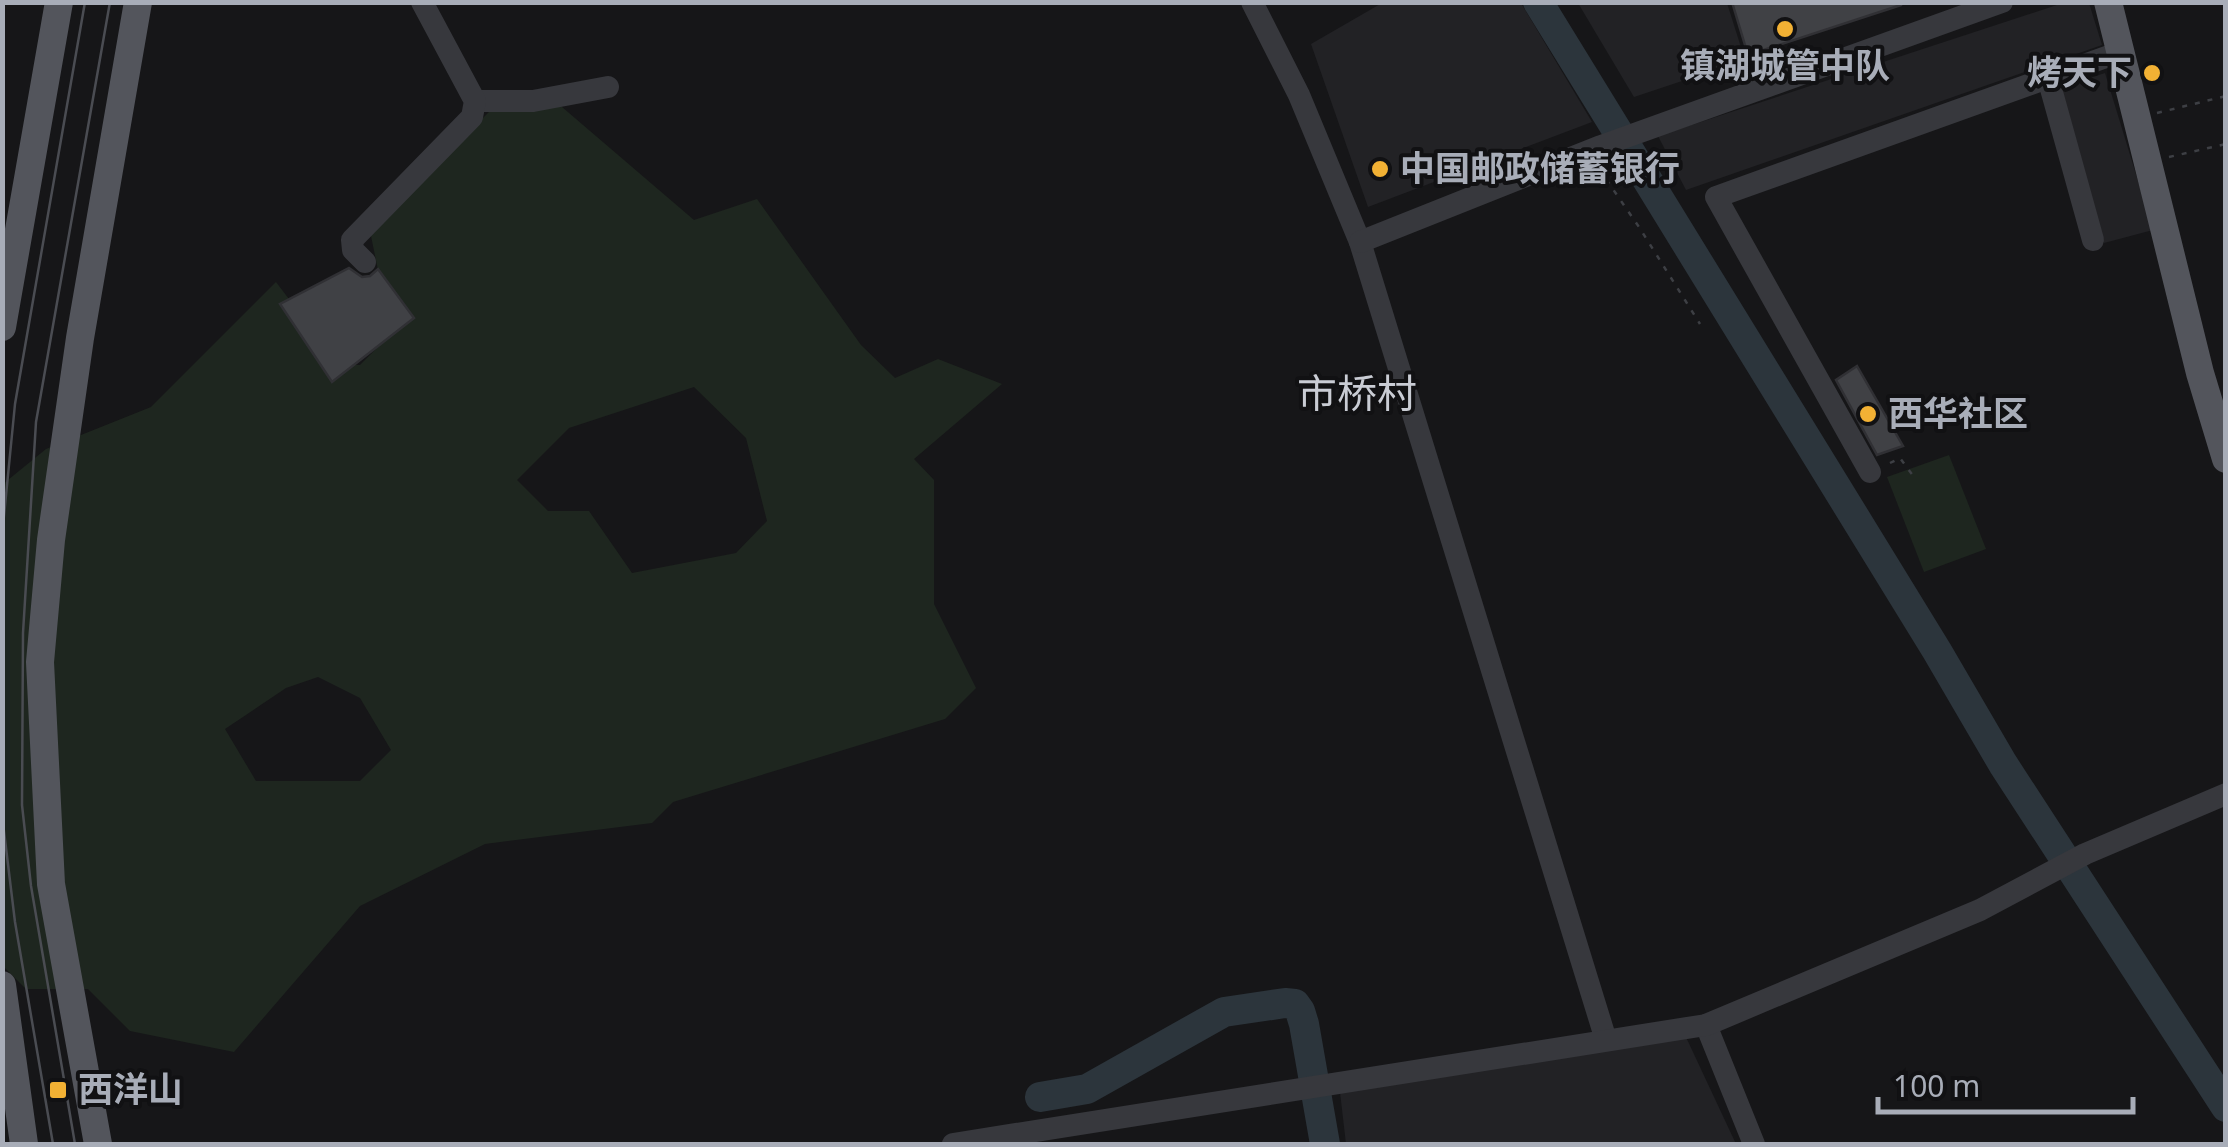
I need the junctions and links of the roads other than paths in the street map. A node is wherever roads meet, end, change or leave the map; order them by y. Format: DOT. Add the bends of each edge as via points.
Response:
graph roads {
  1 [pos="59,2"];
  2 [pos="138,2"];
  3 [pos="422,2"];
  4 [pos="1252,2"];
  5 [pos="2002,2"];
  6 [pos="2108,2"];
  7 [pos="2120,52"];
  8 [pos="2048,78"];
  9 [pos="608,87"];
  10 [pos="475,101"];
  11 [pos="2093,240"];
  12 [pos="1360,242"];
  13 [pos="365,262"];
  14 [pos="2,327"];
  15 [pos="2226,460"];
  16 [pos="1870,472"];
  17 [pos="2226,794"];
  18 [pos="2,985"];
  19 [pos="1706,1026"];
  20 [pos="1606,1040"];
  21 [pos="24,1144"];
  22 [pos="98,1144"];
  23 [pos="952,1144"];
  24 [pos="1754,1144"];
  1 -- 14 [label="main road"];
  2 -- 22 [label="main road" via="80,338 40,662 51,884"];
  3 -- 10 [label="street"];
  4 -- 12 [label="street"];
  5 -- 12 [label="street" via="1594,149"];
  6 -- 7 [label="main road"];
  7 -- 8 [label="street"];
  7 -- 15 [label="main road"];
  8 -- 11 [label="street"];
  8 -- 16 [label="street" via="1716,197"];
  9 -- 10 [label="street" via="532,101"];
  10 -- 13 [label="street" via="472,117 352,240"];
  12 -- 20 [label="street"];
  17 -- 19 [label="street" via="2085,854 1980,910"];
  18 -- 21 [label="main road"];
  19 -- 20 [label="street"];
  19 -- 24 [label="street"];
  20 -- 23 [label="street"];
}
